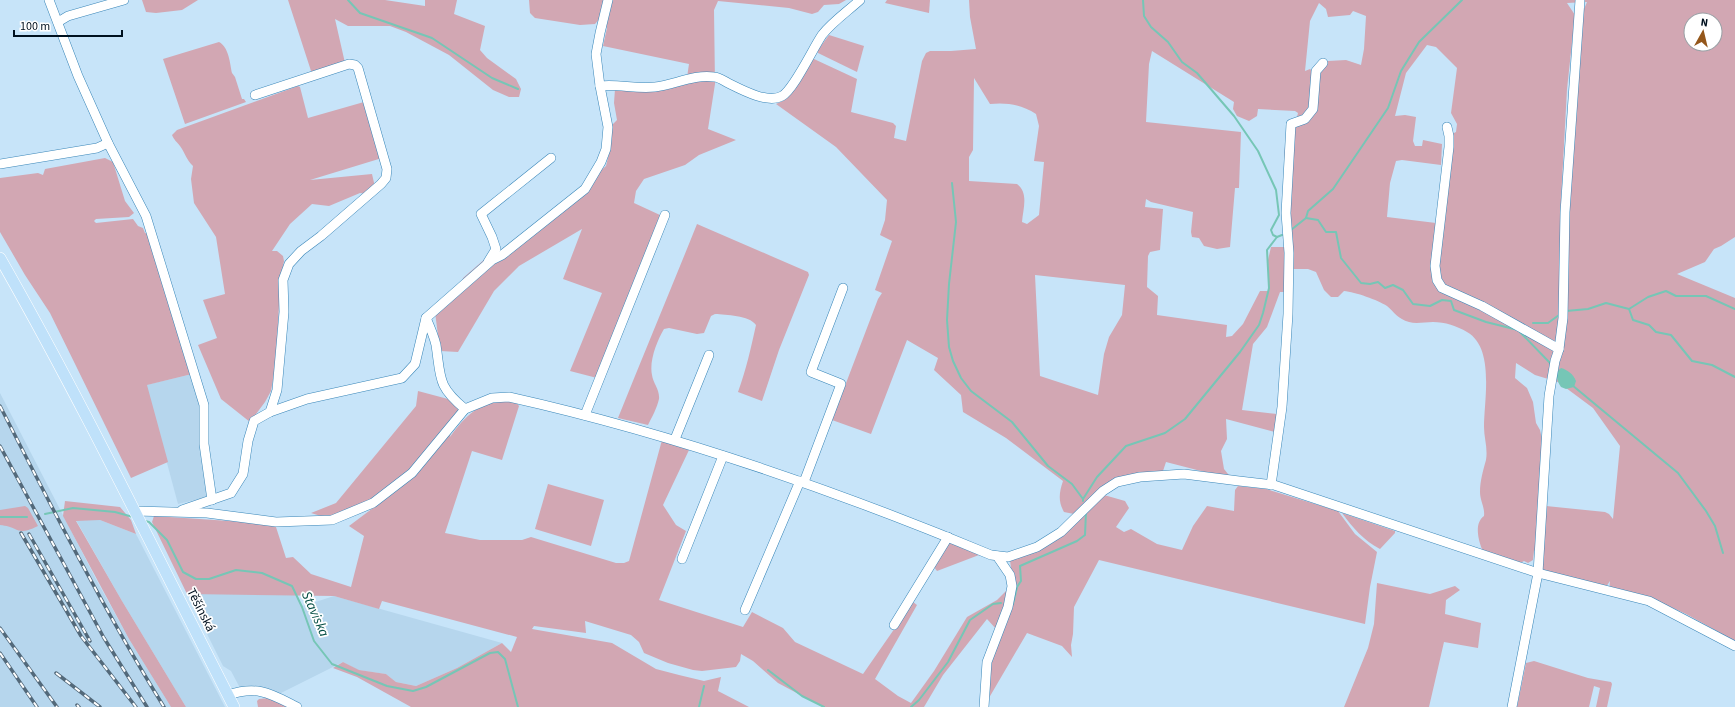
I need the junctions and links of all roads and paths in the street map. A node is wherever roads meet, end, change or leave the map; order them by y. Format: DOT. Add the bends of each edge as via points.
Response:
graph roads {
  1 [pos="49,0"];
  2 [pos="124,0"];
  3 [pos="608,0"];
  4 [pos="860,0"];
  5 [pos="1580,0"];
  6 [pos="58,22"];
  7 [pos="1323,63"];
  8 [pos="600,86"];
  9 [pos="255,95"];
  10 [pos="1447,127"];
  11 [pos="108,143"];
  12 [pos="551,158"];
  13 [pos="0,164"];
  14 [pos="665,215"];
  15 [pos="0,258"];
  16 [pos="487,265"];
  17 [pos="843,288"];
  18 [pos="426,318"];
  19 [pos="1559,349"];
  20 [pos="709,355"];
  21 [pos="465,410"];
  22 [pos="270,412"];
  23 [pos="585,415"];
  24 [pos="675,439"];
  25 [pos="724,456"];
  26 [pos="802,481"];
  27 [pos="1271,485"];
  28 [pos="212,500"];
  29 [pos="136,511"];
  30 [pos="176,512"];
  31 [pos="948,537"];
  32 [pos="997,556"];
  33 [pos="682,559"];
  34 [pos="1538,573"];
  35 [pos="745,610"];
  36 [pos="894,625"];
  37 [pos="1735,646"];
  38 [pos="228,695"];
  39 [pos="234,707"];
  40 [pos="297,707"];
  41 [pos="984,707"];
  42 [pos="1512,707"];
  1 -- 6 [label="street"];
  2 -- 6 [label="street" via="68,16"];
  3 -- 8 [label="street" via="596,54"];
  4 -- 8 [label="street" via="824,34 789,91 781,97 770,100 715,76 698,77 655,87 613,84"];
  5 -- 19 [label="street" via="1565,212 1563,318"];
  6 -- 11 [label="street" via="78,76"];
  7 -- 27 [label="street" via="1316,71 1313,109 1305,119 1291,124 1286,213 1289,253 1288,314 1282,407"];
  8 -- 16 [label="street" via="608,127 606,149 585,189"];
  9 -- 22 [label="street" via="349,64 355,65 387,169 386,178 381,184 288,264 282,280 284,312 277,390"];
  10 -- 19 [label="street" via="1449,147 1435,266 1437,280 1442,288 1482,306"];
  11 -- 13 [label="street" via="97,148"];
  11 -- 28 [label="street" via="146,216 204,405 204,444"];
  12 -- 16 [label="street" via="481,214 496,250"];
  14 -- 23 [label="street"];
  15 -- 29 [label="main road, Těšínská" via="61,366"];
  16 -- 18 [label="street"];
  17 -- 26 [label="street" via="811,372 841,384"];
  18 -- 21 [label="street" via="436,343 439,372 444,389"];
  18 -- 22 [label="street" via="415,364 402,378 307,398"];
  19 -- 34 [label="street" via="1550,388"];
  20 -- 24 [label="street"];
  21 -- 23 [label="street" via="492,398 510,397"];
  21 -- 30 [label="street" via="412,473 373,503 332,520 276,522 207,513"];
  22 -- 28 [label="street" via="254,421 243,474 231,493"];
  23 -- 24 [label="street"];
  24 -- 25 [label="street"];
  25 -- 26 [label="street"];
  25 -- 33 [label="street"];
  26 -- 31 [label="street"];
  26 -- 35 [label="street"];
  27 -- 32 [label="street" via="1184,474 1140,477 1117,482 1103,491 1061,532 1037,547 1008,557"];
  27 -- 34 [label="street"];
  28 -- 30 [label="street"];
  29 -- 30 [label="street"];
  29 -- 38 [label="main road, Těšínská"];
  31 -- 32 [label="street"];
  31 -- 36 [label="street"];
  32 -- 41 [label="street" via="1010,575 1012,586 1008,608 987,662"];
  34 -- 37 [label="street" via="1649,601"];
  34 -- 42 [label="street"];
  38 -- 39 [label="main road, Těšínská"];
  38 -- 40 [label="street" via="256,690"];
}
